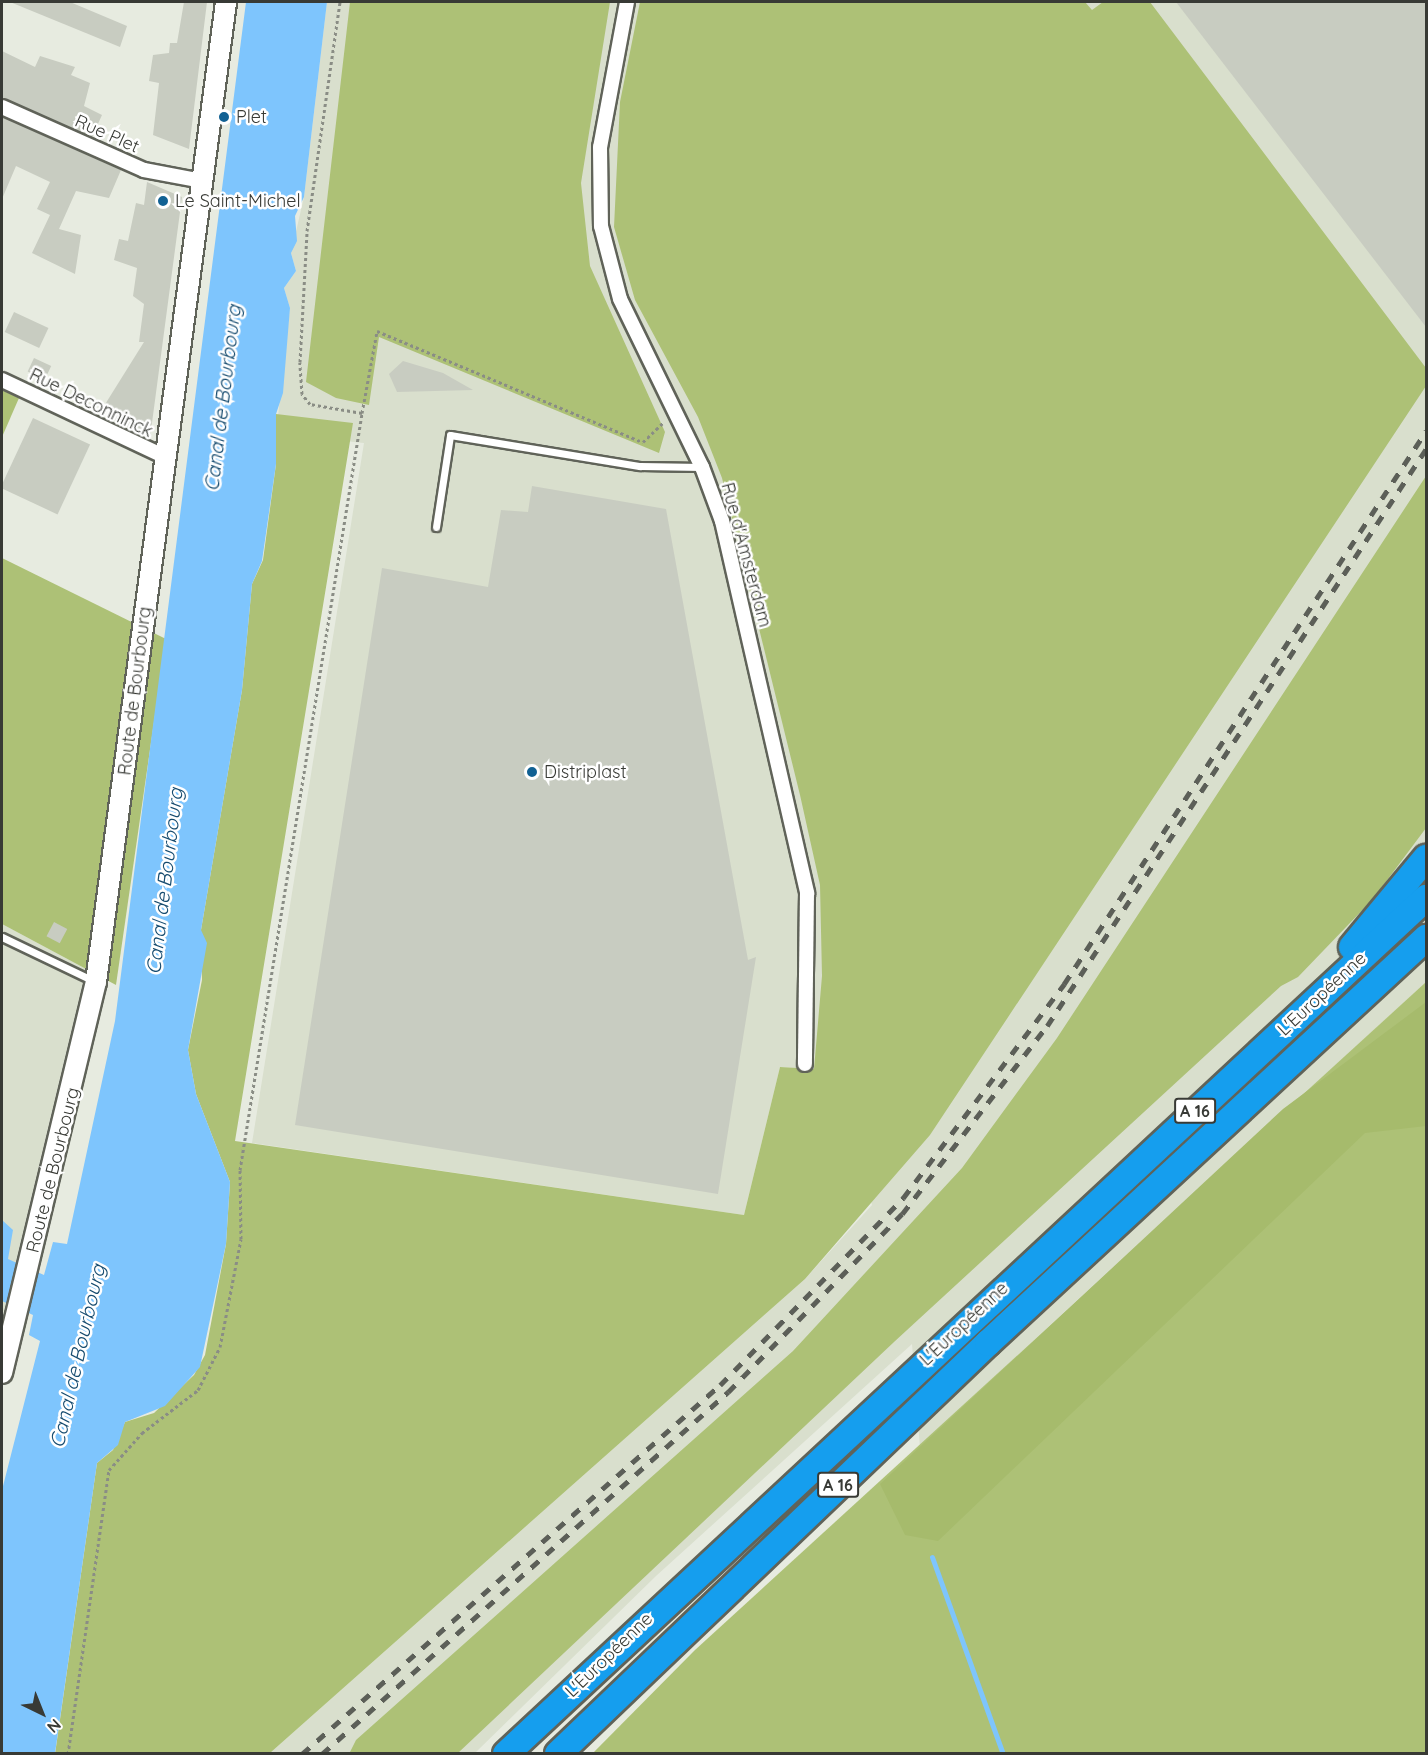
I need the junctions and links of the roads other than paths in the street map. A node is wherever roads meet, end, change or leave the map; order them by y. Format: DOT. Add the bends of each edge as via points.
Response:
graph roads {
  1 [pos="226,2"];
  2 [pos="627,2"];
  3 [pos="2,107"];
  4 [pos="203,181"];
  5 [pos="2,380"];
  6 [pos="166,457"];
  7 [pos="702,467"];
  8 [pos="436,528"];
  9 [pos="1426,858"];
  10 [pos="1426,898"];
  11 [pos="2,937"];
  12 [pos="1426,938"];
  13 [pos="1426,957"];
  14 [pos="96,982"];
  15 [pos="805,1064"];
  16 [pos="1121,1220"];
  17 [pos="964,1323"];
  18 [pos="2,1373"];
  19 [pos="506,1754"];
  20 [pos="558,1754"];
  1 -- 4 [label="main road, Route de Bourbourg"];
  2 -- 7 [label="street, Rue d'Amsterdam" via="600,147 599,211 620,299"];
  3 -- 4 [label="street, Rue Plet" via="154,173"];
  4 -- 6 [label="main road, Route de Bourbourg"];
  5 -- 6 [label="street, Rue Deconninck"];
  6 -- 14 [label="main road, Route de Bourbourg"];
  7 -- 8 [label="lane" via="648,466 450,435"];
  7 -- 15 [label="street, Rue d'Amsterdam" via="722,521 807,892"];
  9 -- 17 [label="highway" via="1330,970"];
  10 -- 17 [label="highway, L'Européenne / A 16"];
  11 -- 14 [label="lane"];
  12 -- 16 [label="highway, L'Européenne / A 16"];
  13 -- 16 [label="highway"];
  14 -- 18 [label="main road, Route de Bourbourg"];
  16 -- 20 [label="highway, L'Européenne / A 16"];
  17 -- 19 [label="highway, L'Européenne / A 16"];
}
